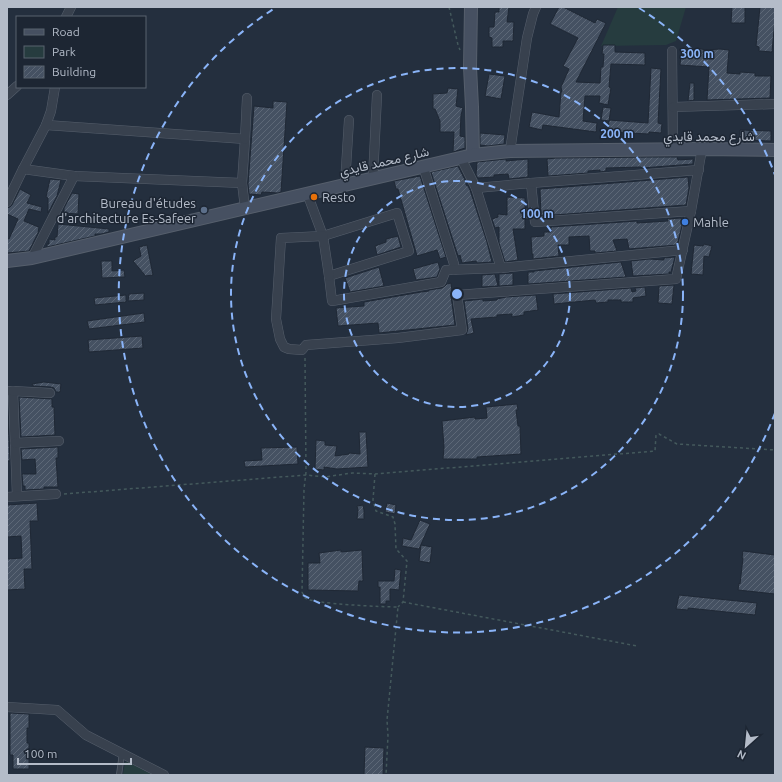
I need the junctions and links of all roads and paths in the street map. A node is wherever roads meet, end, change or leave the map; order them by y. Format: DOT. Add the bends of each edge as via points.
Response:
graph roads {
  1 [pos="71,7"];
  2 [pos="449,7"];
  3 [pos="471,7"];
  4 [pos="536,7"];
  5 [pos="66,16"];
  6 [pos="461,50"];
  7 [pos="672,51"];
  8 [pos="16,87"];
  9 [pos="55,88"];
  10 [pos="7,94"];
  11 [pos="377,94"];
  12 [pos="247,98"];
  13 [pos="775,104"];
  14 [pos="672,107"];
  15 [pos="349,120"];
  16 [pos="46,125"];
  17 [pos="245,139"];
  18 [pos="702,149"];
  19 [pos="673,150"];
  20 [pos="775,150"];
  21 [pos="510,151"];
  22 [pos="467,156"];
  23 [pos="423,166"];
  24 [pos="23,169"];
  25 [pos="698,170"];
  26 [pos="74,176"];
  27 [pos="373,178"];
  28 [pos="242,183"];
  29 [pos="531,183"];
  30 [pos="345,184"];
  31 [pos="476,188"];
  32 [pos="307,193"];
  33 [pos="7,202"];
  34 [pos="245,208"];
  35 [pos="691,211"];
  36 [pos="323,236"];
  37 [pos="683,250"];
  38 [pos="32,258"];
  39 [pos="7,261"];
  40 [pos="500,268"];
  41 [pos="454,270"];
  42 [pos="329,276"];
  43 [pos="302,350"];
  44 [pos="10,391"];
  45 [pos="50,393"];
  46 [pos="59,441"];
  47 [pos="15,443"];
  48 [pos="775,450"];
  49 [pos="375,474"];
  50 [pos="306,475"];
  51 [pos="56,494"];
  52 [pos="17,496"];
  53 [pos="7,497"];
  54 [pos="403,602"];
  55 [pos="398,607"];
  56 [pos="637,646"];
  57 [pos="7,707"];
  58 [pos="122,753"];
  59 [pos="119,775"];
  60 [pos="164,775"];
  61 [pos="386,775"];
  1 -- 5 [label="street"];
  2 -- 6 [label="path"];
  3 -- 22 [label="main road" via="472,107"];
  4 -- 21 [label="street" via="527,38"];
  7 -- 14 [label="street"];
  8 -- 10 [label="street"];
  9 -- 16 [label="street"];
  11 -- 27 [label="street"];
  12 -- 17 [label="street"];
  13 -- 14 [label="street"];
  14 -- 19 [label="street"];
  15 -- 30 [label="street"];
  16 -- 17 [label="street"];
  16 -- 24 [label="street"];
  17 -- 28 [label="street"];
  18 -- 19 [label="main road, شارع محمد قايدي"];
  18 -- 20 [label="main road, شارع محمد قايدي"];
  18 -- 25 [label="street"];
  19 -- 21 [label="main road, شارع محمد قايدي"];
  21 -- 22 [label="main road, شارع محمد قايدي"];
  22 -- 23 [label="main road, شارع محمد قايدي"];
  22 -- 31 [label="street"];
  23 -- 27 [label="main road, شارع محمد قايدي"];
  23 -- 41 [label="street"];
  24 -- 26 [label="street"];
  24 -- 33 [label="street"];
  25 -- 29 [label="street"];
  25 -- 35 [label="street"];
  26 -- 28 [label="street"];
  26 -- 38 [label="street"];
  27 -- 30 [label="main road, شارع محمد قايدي"];
  28 -- 34 [label="street"];
  29 -- 31 [label="street"];
  29 -- 35 [label="street" via="535,222"];
  30 -- 32 [label="main road, شارع محمد قايدي"];
  31 -- 40 [label="street"];
  32 -- 34 [label="main road, شارع محمد قايدي"];
  32 -- 36 [label="street"];
  34 -- 38 [label="main road, شارع محمد قايدي"];
  35 -- 37 [label="street"];
  36 -- 42 [label="street"];
  36 -- 42 [label="street" via="397,213 408,251"];
  36 -- 43 [label="street" via="281,238 276,319 284,347"];
  37 -- 40 [label="street"];
  37 -- 43 [label="street" via="676,279 457,295 462,330 306,345"];
  38 -- 39 [label="main road, شارع محمد قايدي"];
  40 -- 41 [label="street"];
  41 -- 42 [label="street" via="446,270 442,282 332,301"];
  43 -- 50 [label="path" via="305,353"];
  44 -- 45 [label="street"];
  44 -- 47 [label="street"];
  46 -- 47 [label="street"];
  47 -- 52 [label="street"];
  48 -- 49 [label="path" via="677,444 659,434 656,435 655,451"];
  49 -- 50 [label="path" via="352,473 325,477"];
  49 -- 54 [label="path" via="373,500 376,511 392,517 395,524 396,549 407,561"];
  50 -- 51 [label="path"];
  50 -- 55 [label="path" via="302,592 306,598 316,602"];
  51 -- 52 [label="street"];
  52 -- 53 [label="street"];
  54 -- 55 [label="path"];
  54 -- 56 [label="path"];
  55 -- 61 [label="path" via="387,720"];
  57 -- 58 [label="street" via="57,710 86,735"];
  58 -- 59 [label="lane"];
  58 -- 60 [label="street"];
}
